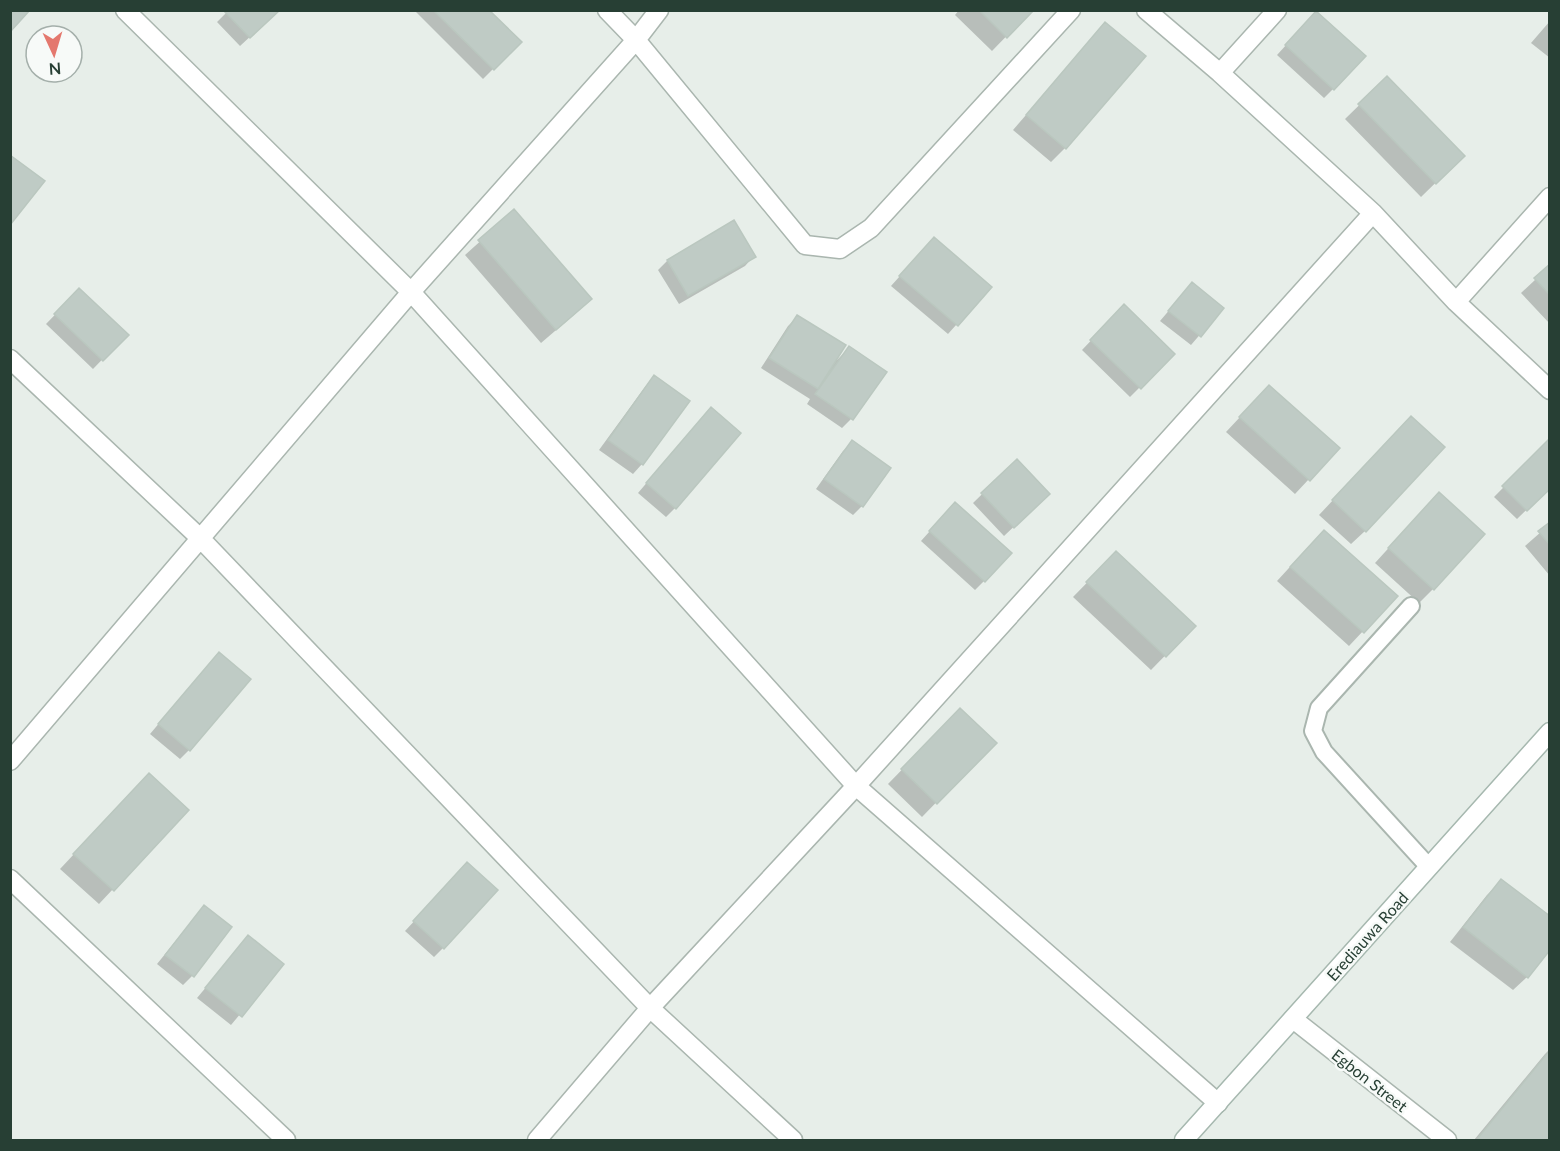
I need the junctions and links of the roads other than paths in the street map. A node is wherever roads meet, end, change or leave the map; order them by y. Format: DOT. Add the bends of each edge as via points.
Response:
graph roads {
  1 [pos="125,10"];
  2 [pos="607,10"];
  3 [pos="659,10"];
  4 [pos="1071,10"];
  5 [pos="1146,10"];
  6 [pos="1277,10"];
  7 [pos="636,40"];
  8 [pos="1220,73"];
  9 [pos="1550,197"];
  10 [pos="1373,213"];
  11 [pos="411,292"];
  12 [pos="1456,302"];
  13 [pos="10,359"];
  14 [pos="1550,390"];
  15 [pos="200,538"];
  16 [pos="1411,606"];
  17 [pos="1550,732"];
  18 [pos="10,761"];
  19 [pos="856,786"];
  20 [pos="1428,867"];
  21 [pos="10,879"];
  22 [pos="650,1008"];
  23 [pos="1293,1019"];
  24 [pos="1218,1103"];
  25 [pos="286,1140"];
  26 [pos="537,1140"];
  27 [pos="793,1140"];
  28 [pos="1184,1140"];
  29 [pos="1447,1140"];
  1 -- 11 [label="street"];
  2 -- 7 [label="street"];
  3 -- 7 [label="street"];
  4 -- 7 [label="street" via="871,228 840,249 805,245"];
  5 -- 8 [label="street"];
  6 -- 8 [label="street"];
  7 -- 11 [label="street"];
  8 -- 10 [label="street"];
  9 -- 12 [label="street"];
  10 -- 12 [label="street"];
  10 -- 19 [label="street"];
  11 -- 15 [label="street"];
  11 -- 19 [label="street"];
  12 -- 14 [label="street"];
  13 -- 15 [label="street"];
  15 -- 18 [label="street"];
  15 -- 22 [label="street"];
  16 -- 20 [label="lane" via="1319,708 1313,731 1324,752"];
  17 -- 20 [label="street, Erediauwa Road"];
  19 -- 22 [label="street"];
  19 -- 24 [label="street"];
  20 -- 23 [label="street, Erediauwa Road"];
  21 -- 25 [label="street"];
  22 -- 26 [label="street"];
  22 -- 27 [label="street"];
  23 -- 24 [label="street, Erediauwa Road"];
  23 -- 29 [label="street, Egbon Street"];
  24 -- 28 [label="street, Erediauwa Road"];
}
